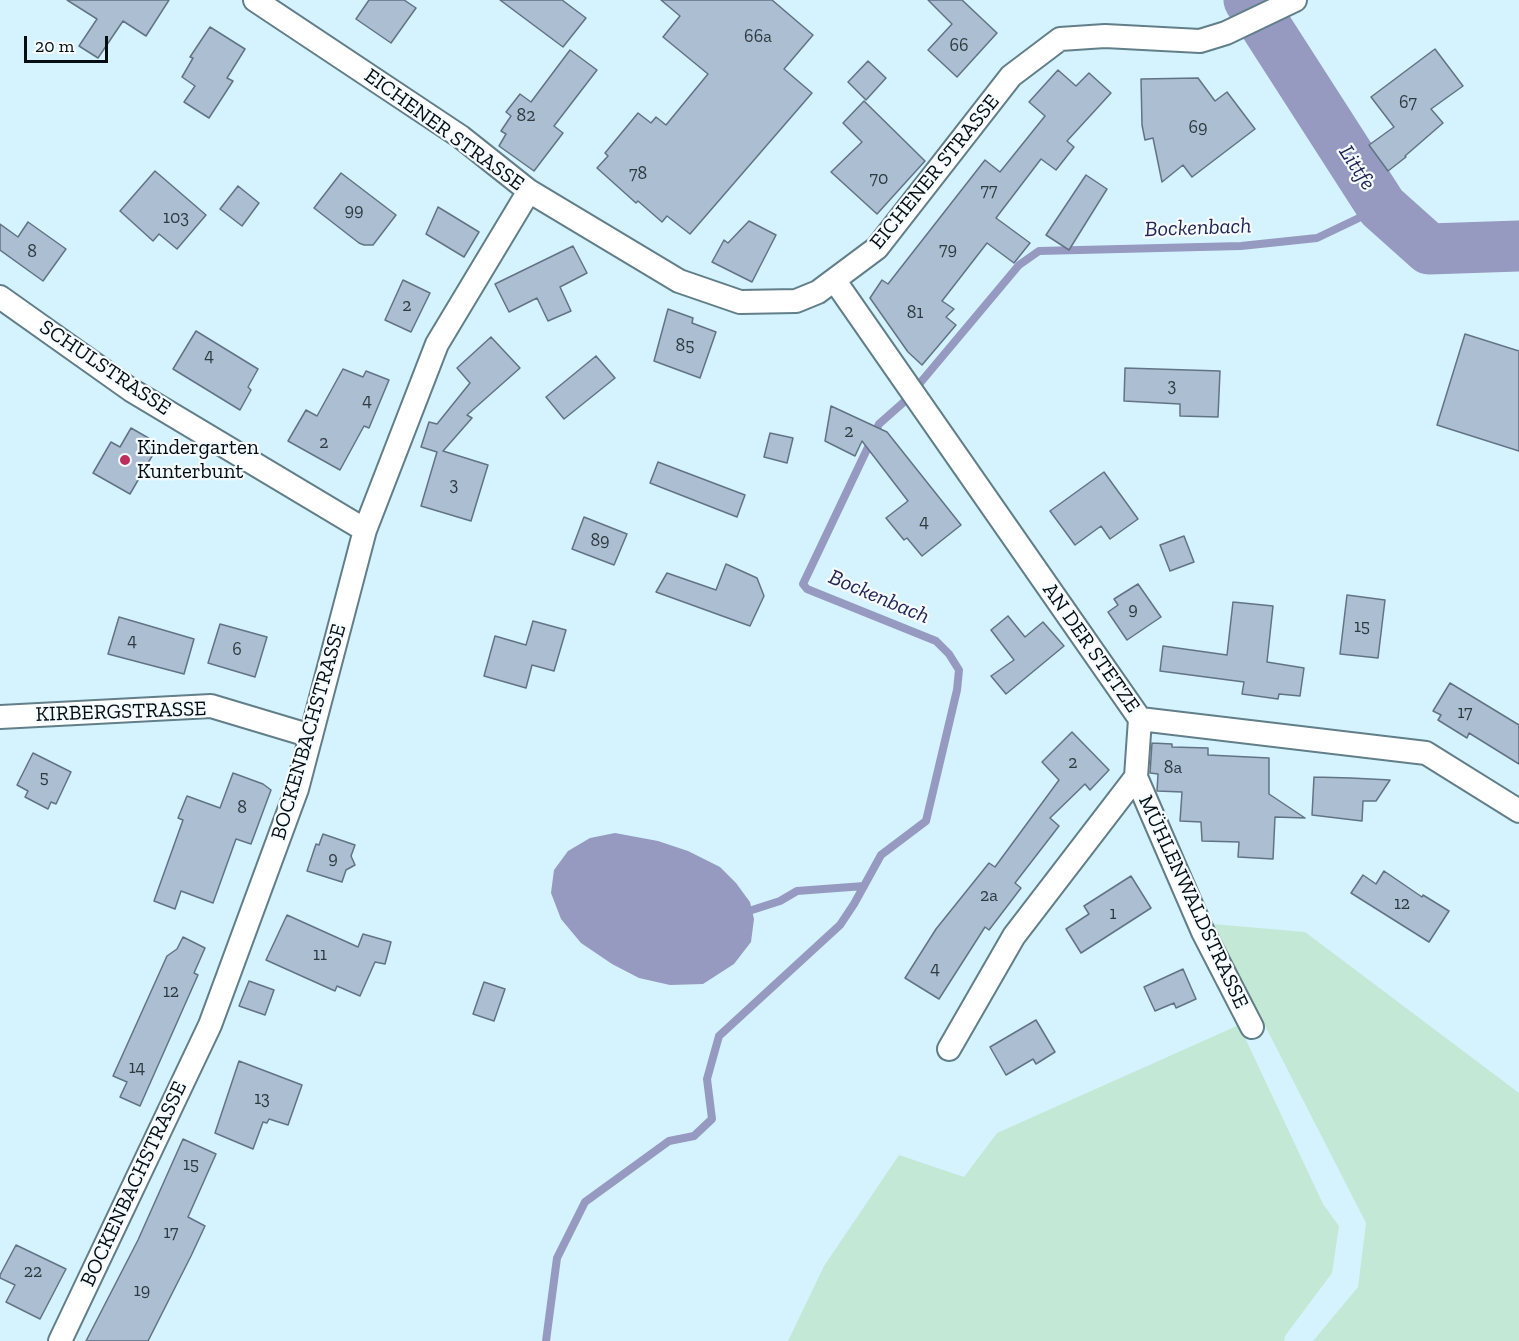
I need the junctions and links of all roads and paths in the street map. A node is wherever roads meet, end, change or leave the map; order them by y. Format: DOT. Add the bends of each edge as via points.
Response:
graph roads {
  1 [pos="255,0"];
  2 [pos="1289,3"];
  3 [pos="529,191"];
  4 [pos="836,281"];
  5 [pos="0,297"];
  6 [pos="365,530"];
  7 [pos="0,717"];
  8 [pos="1140,719"];
  9 [pos="311,736"];
  10 [pos="1136,777"];
  11 [pos="1519,812"];
  12 [pos="1252,1028"];
  13 [pos="949,1049"];
  14 [pos="60,1341"];
  1 -- 3 [label="street, EICHENER STRASSE" via="461,137"];
  2 -- 4 [label="street, EICHENER STRASSE" via="1200,41 1105,36 1060,39 1011,76 877,248"];
  3 -- 4 [label="street, EICHENER STRASSE" via="679,281 740,302 796,301"];
  3 -- 6 [label="street, BOCKENBACHSTRASSE" via="437,344"];
  4 -- 8 [label="street, AN DER STETZE"];
  5 -- 6 [label="street, SCHULSTRASSE" via="131,390"];
  6 -- 9 [label="street, BOCKENBACHSTRASSE"];
  7 -- 9 [label="street, KIRBERGSTRASSE" via="211,706"];
  8 -- 10 [label="street, MÜHLENWALDSTRASSE"];
  8 -- 11 [label="street, AN DER STETZE" via="1426,753"];
  9 -- 14 [label="street, BOCKENBACHSTRASSE" via="297,789 210,1025"];
  10 -- 12 [label="street, MÜHLENWALDSTRASSE" via="1203,932"];
  10 -- 13 [label="street, MÜHLENWALDSTRASSE" via="1014,936"];
}
